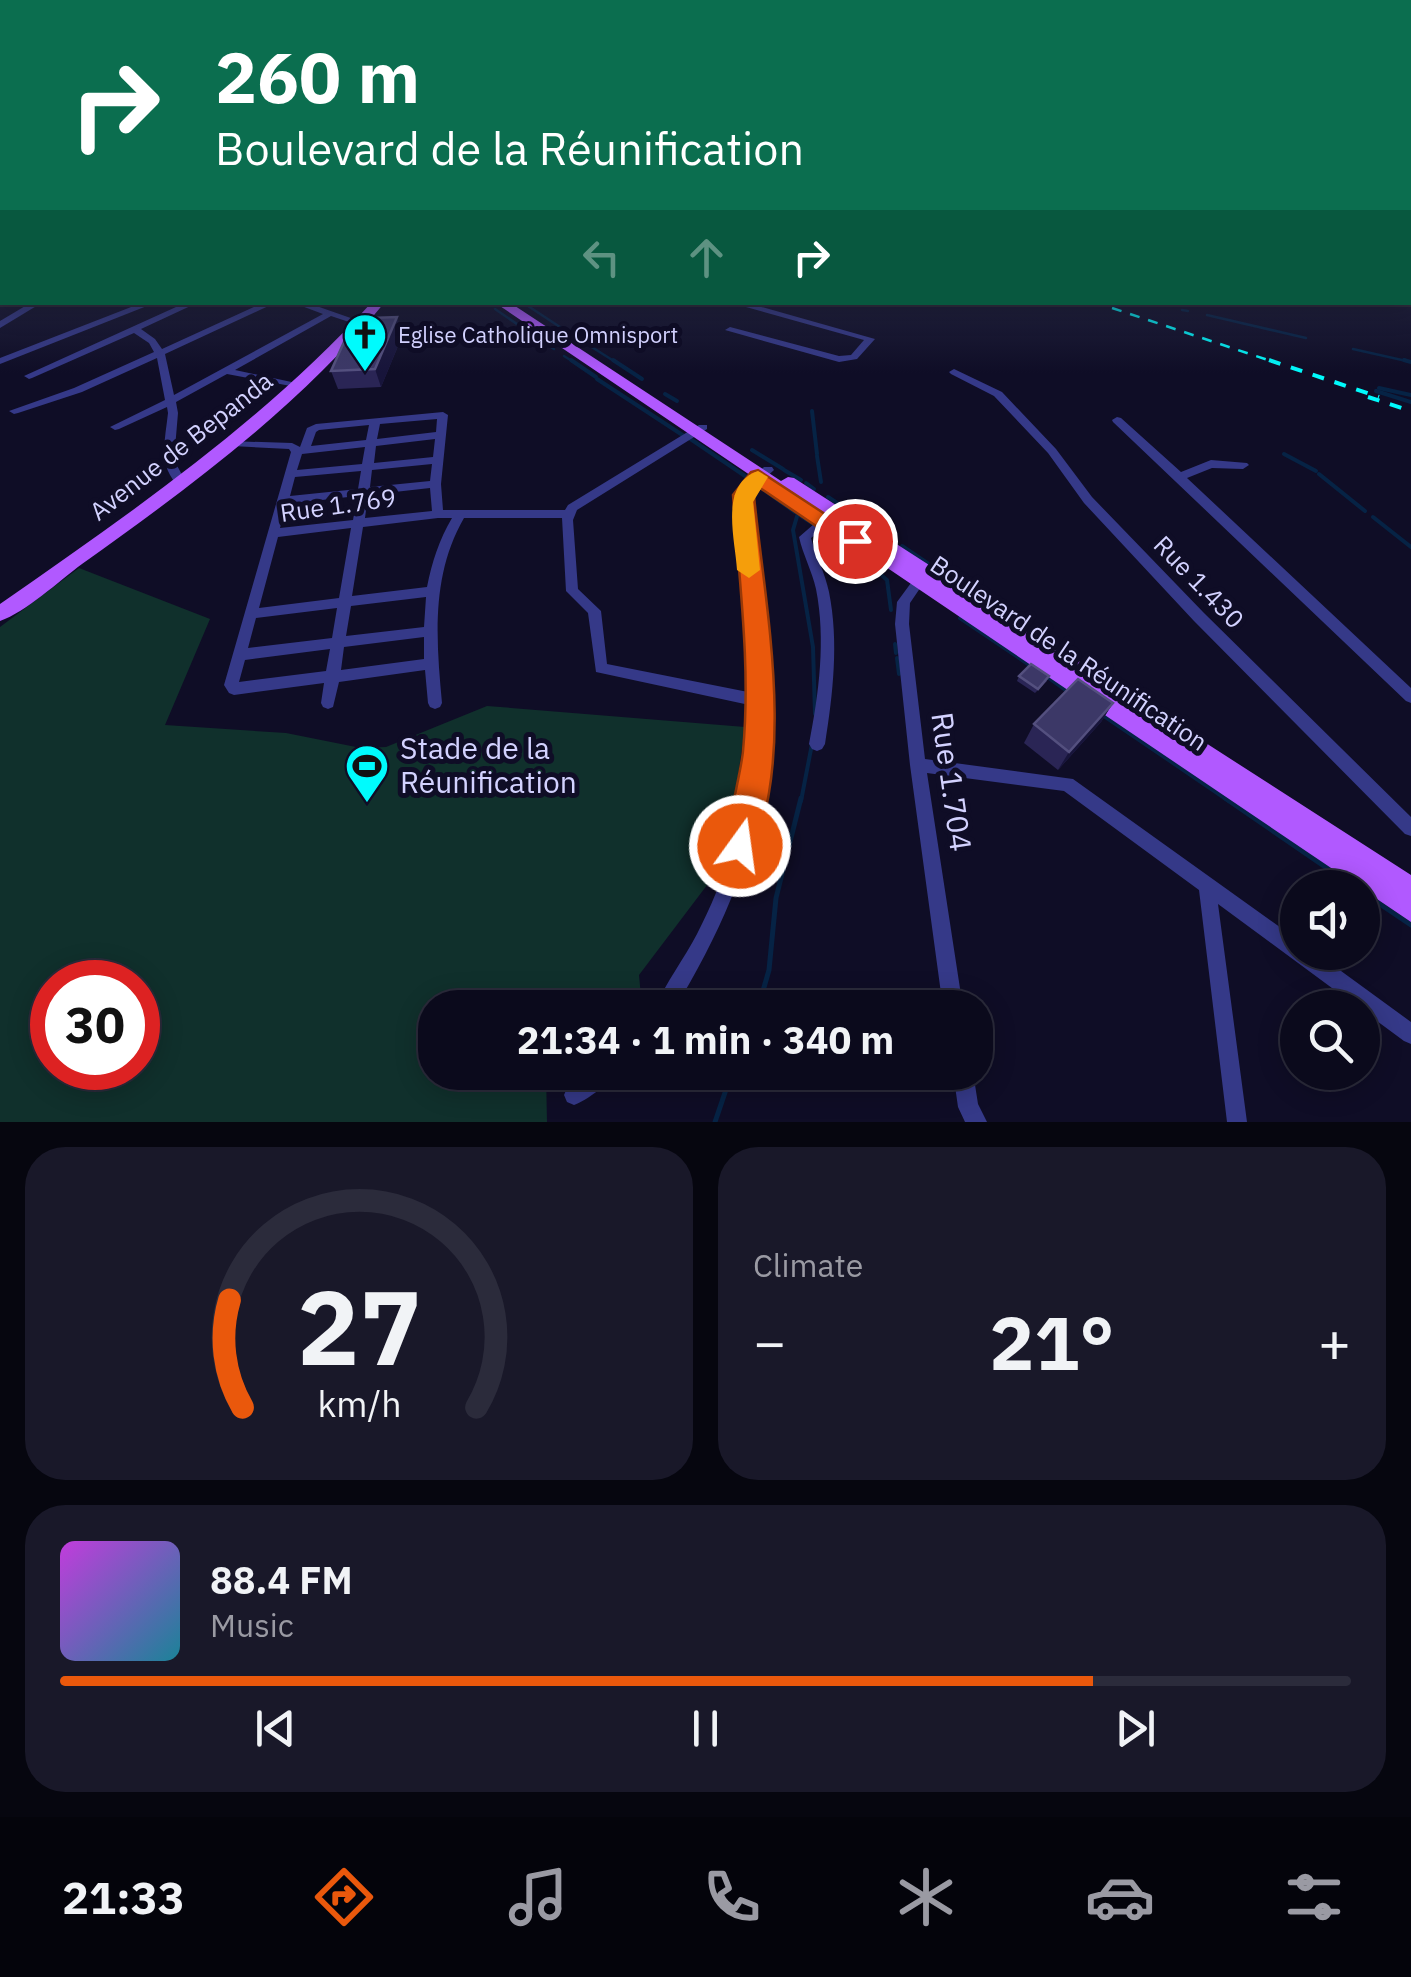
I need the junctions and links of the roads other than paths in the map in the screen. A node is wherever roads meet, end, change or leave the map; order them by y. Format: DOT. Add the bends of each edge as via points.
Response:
graph roads {
  1 [pos="34,305"];
  2 [pos="148,305"];
  3 [pos="156,305"];
  4 [pos="189,305"];
  5 [pos="267,305"];
  6 [pos="302,305"];
  7 [pos="377,305"];
  8 [pos="505,305"];
  9 [pos="517,305"];
  10 [pos="743,305"];
  11 [pos="172,314"];
  12 [pos="328,315"];
  13 [pos="361,324"];
  14 [pos="0,325"];
  15 [pos="136,330"];
  16 [pos="730,330"];
  17 [pos="160,355"];
  18 [pos="0,361"];
  19 [pos="227,371"];
  20 [pos="954,372"];
  21 [pos="29,376"];
  22 [pos="298,386"];
  23 [pos="170,402"];
  24 [pos="14,411"];
  25 [pos="1117,420"];
  26 [pos="375,421"];
  27 [pos="115,427"];
  28 [pos="698,430"];
  29 [pos="442,435"];
  30 [pos="371,442"];
  31 [pos="232,444"];
  32 [pos="300,450"];
  33 [pos="439,460"];
  34 [pos="1244,465"];
  35 [pos="368,466"];
  36 [pos="290,474"];
  37 [pos="763,474"];
  38 [pos="1180,477"];
  39 [pos="181,484"];
  40 [pos="436,484"];
  41 [pos="364,492"];
  42 [pos="282,501"];
  43 [pos="438,514"];
  44 [pos="568,514"];
  45 [pos="459,516"];
  46 [pos="824,521"];
  47 [pos="359,523"];
  48 [pos="273,533"];
  49 [pos="921,576"];
  50 [pos="436,591"];
  51 [pos="346,602"];
  52 [pos="0,614"];
  53 [pos="250,614"];
  54 [pos="432,631"];
  55 [pos="338,642"];
  56 [pos="239,655"];
  57 [pos="431,664"];
  58 [pos="332,677"];
  59 [pos="1411,697"];
  60 [pos="761,701"];
  61 [pos="328,702"];
  62 [pos="435,703"];
  63 [pos="817,744"];
  64 [pos="918,765"];
  65 [pos="1411,828"];
  66 [pos="1207,886"];
  67 [pos="1411,890"];
  68 [pos="1411,910"];
  69 [pos="1280,939"];
  70 [pos="1323,970"];
  71 [pos="675,990"];
  72 [pos="950,990"];
  73 [pos="1411,1034"];
  74 [pos="581,1090"];
  75 [pos="966,1090"];
  76 [pos="574,1096"];
  77 [pos="971,1117"];
  78 [pos="1237,1122"];
  1 -- 14 [label="street"];
  2 -- 18 [label="street"];
  3 -- 11 [label="street"];
  4 -- 11 [label="street"];
  5 -- 17 [label="street"];
  6 -- 12 [label="street"];
  7 -- 13 [label="main road, Avenue de Bepanda"];
  8 -- 28 [label="main road, Boulevard de la Réunification"];
  9 -- 28 [label="main road"];
  10 -- 16 [label="street" via="870,339 854,357 839,359"];
  11 -- 15 [label="street"];
  12 -- 13 [label="street"];
  12 -- 19 [label="street"];
  13 -- 22 [label="main road, Avenue de Bepanda"];
  15 -- 17 [label="street"];
  15 -- 21 [label="street"];
  17 -- 23 [label="street"];
  17 -- 24 [label="street"];
  19 -- 22 [label="street"];
  19 -- 23 [label="street"];
  20 -- 65 [label="street, Rue 1.430" via="998,394 1199,617"];
  22 -- 31 [label="main road, Avenue de Bepanda"];
  23 -- 27 [label="street"];
  23 -- 39 [label="street" via="169,460"];
  25 -- 38 [label="street"];
  26 -- 29 [label="street" via="443,415"];
  26 -- 30 [label="street"];
  26 -- 32 [label="street" via="313,428"];
  28 -- 37 [label="main road, Boulevard de la Réunification"];
  28 -- 44 [label="street"];
  29 -- 30 [label="street"];
  29 -- 33 [label="street"];
  30 -- 32 [label="street"];
  30 -- 35 [label="street"];
  31 -- 32 [label="street"];
  31 -- 39 [label="main road, Avenue de Bepanda"];
  32 -- 36 [label="street"];
  33 -- 35 [label="street"];
  33 -- 40 [label="street"];
  34 -- 38 [label="street" via="1211,464"];
  35 -- 36 [label="street"];
  35 -- 41 [label="street"];
  36 -- 42 [label="street"];
  37 -- 46 [label="main road, Boulevard de la Réunification"];
  37 -- 49 [label="main road"];
  37 -- 60 [label="street" via="742,502"];
  38 -- 59 [label="street"];
  39 -- 52 [label="main road, Avenue de Bepanda"];
  40 -- 41 [label="street"];
  40 -- 43 [label="street"];
  41 -- 42 [label="street"];
  41 -- 47 [label="street"];
  42 -- 48 [label="street"];
  43 -- 45 [label="street, Rue 1.769"];
  43 -- 47 [label="street, Rue 1.769"];
  44 -- 45 [label="street, Rue 1.769"];
  44 -- 60 [label="street" via="572,591 594,610 601,668"];
  45 -- 50 [label="street" via="446,535"];
  46 -- 49 [label="main road, Boulevard de la Réunification"];
  46 -- 63 [label="street" via="805,537 828,635"];
  47 -- 48 [label="street, Rue 1.769"];
  47 -- 51 [label="street"];
  48 -- 53 [label="street, Rue 1.769"];
  49 -- 64 [label="street, Rue 1.704" via="902,612"];
  49 -- 67 [label="main road"];
  49 -- 68 [label="main road, Boulevard de la Réunification"];
  50 -- 51 [label="street"];
  50 -- 54 [label="street"];
  51 -- 53 [label="street"];
  51 -- 55 [label="street"];
  53 -- 56 [label="street, Rue 1.769"];
  54 -- 55 [label="street"];
  54 -- 57 [label="street"];
  55 -- 56 [label="street"];
  55 -- 58 [label="street"];
  56 -- 58 [label="street, Rue 1.769" via="234,689"];
  57 -- 58 [label="street"];
  57 -- 62 [label="street"];
  58 -- 61 [label="street"];
  60 -- 71 [label="street" via="754,785 732,877"];
  64 -- 66 [label="street" via="1067,784"];
  64 -- 72 [label="street, Rue 1.704"];
  66 -- 69 [label="street"];
  66 -- 78 [label="street"];
  70 -- 73 [label="street"];
  74 -- 76 [label="street"];
  75 -- 77 [label="street"];
}
